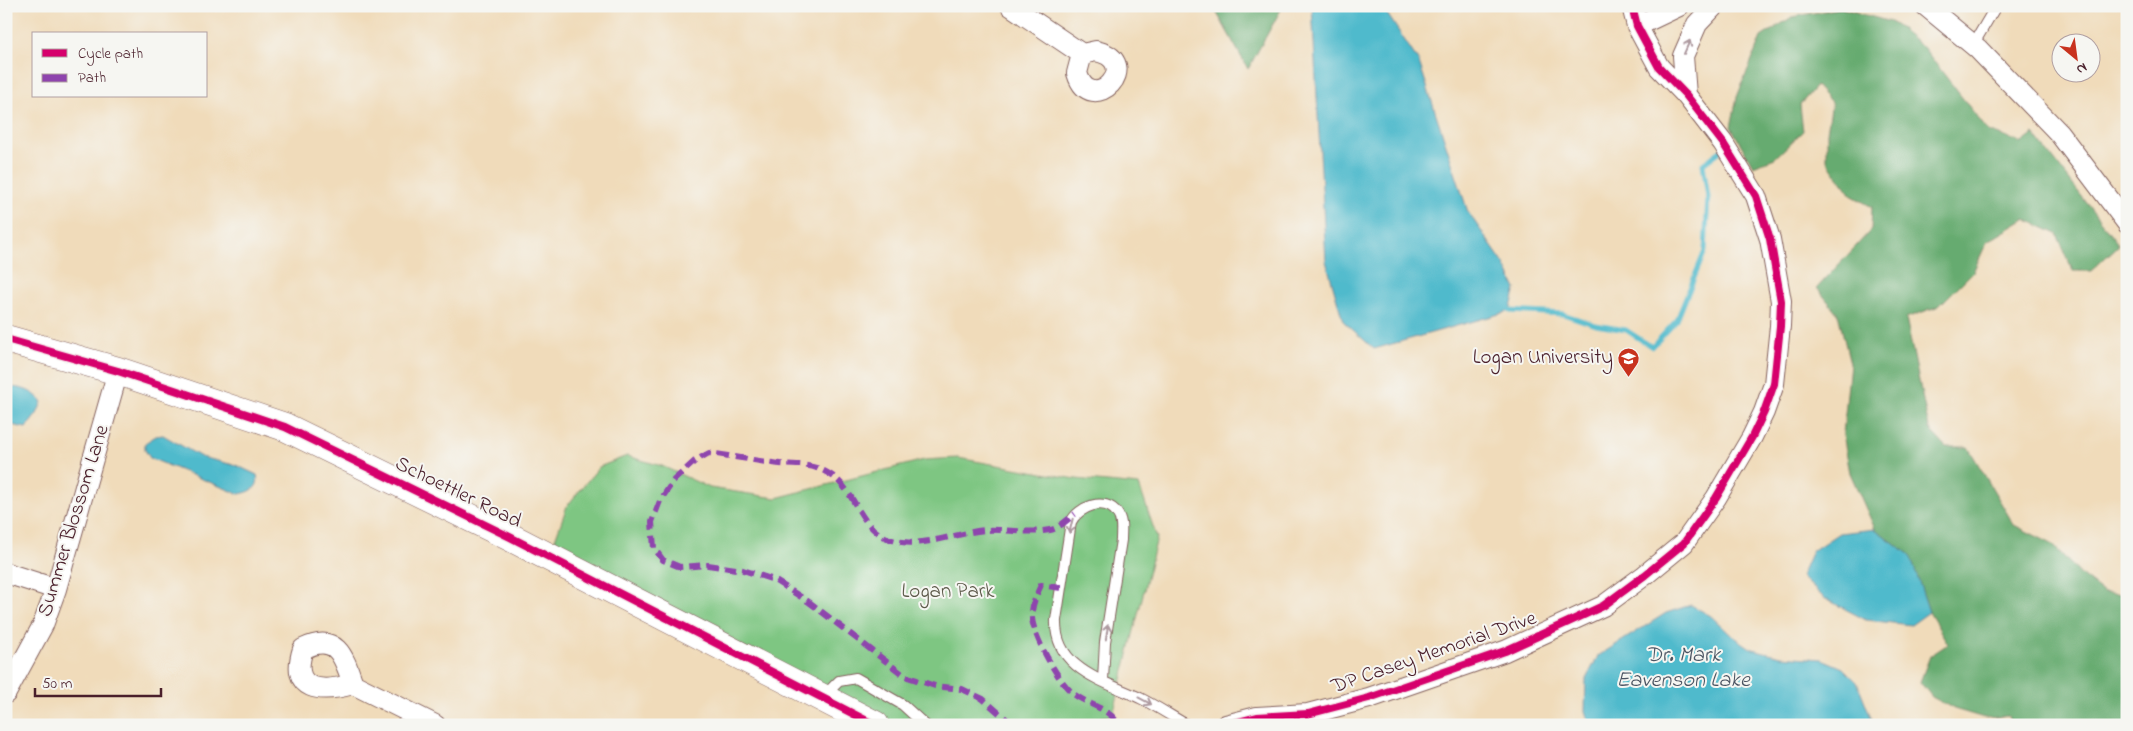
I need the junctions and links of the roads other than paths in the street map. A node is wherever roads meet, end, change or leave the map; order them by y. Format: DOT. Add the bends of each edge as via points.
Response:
graph roads {
  1 [pos="1011,6"];
  2 [pos="1632,6"];
  3 [pos="1679,6"];
  4 [pos="1714,6"];
  5 [pos="1926,6"];
  6 [pos="1996,6"];
  7 [pos="1637,26"];
  8 [pos="1973,45"];
  9 [pos="1082,54"];
  10 [pos="1686,95"];
  11 [pos="2127,223"];
  12 [pos="6,339"];
  13 [pos="118,371"];
  14 [pos="6,573"];
  15 [pos="56,590"];
  16 [pos="1103,680"];
  17 [pos="353,684"];
  18 [pos="6,693"];
  19 [pos="832,702"];
  20 [pos="435,725"];
  21 [pos="875,725"];
  22 [pos="925,725"];
  23 [pos="1186,725"];
  24 [pos="1226,725"];
  1 -- 9 [label="street"];
  2 -- 7 [label="street, DP Casey Memorial Drive"];
  3 -- 7 [label="street"];
  10 -- 4 [label="street, one-way" via="1683,56 1697,24"];
  5 -- 8 [label="street"];
  6 -- 8 [label="lane"];
  7 -- 10 [label="street, DP Casey Memorial Drive" via="1659,67"];
  8 -- 11 [label="street" via="2059,133"];
  10 -- 24 [label="street, DP Casey Memorial Drive" via="1723,143 1756,196 1770,239 1781,301 1774,384 1764,412 1716,498 1684,543 1603,606 1505,651 1308,714 1257,717"];
  12 -- 13 [label="street, Schoettler Road"];
  13 -- 15 [label="street, Summer Blossom Lane"];
  13 -- 19 [label="street, Schoettler Road" via="285,427 510,537"];
  14 -- 15 [label="street"];
  15 -- 18 [label="street, Summer Blossom Lane" via="43,624"];
  16 -- 16 [label="lane, one-way" via="1105,642 1122,540 1118,514 1113,509 1095,505 1082,508 1071,522 1056,632 1070,661 1089,675"];
  16 -- 23 [label="lane, one-way"];
  17 -- 20 [label="street"];
  19 -- 21 [label="street, Schoettler Road"];
  19 -- 22 [label="lane" via="830,689 839,681 856,678 903,705"];
}
